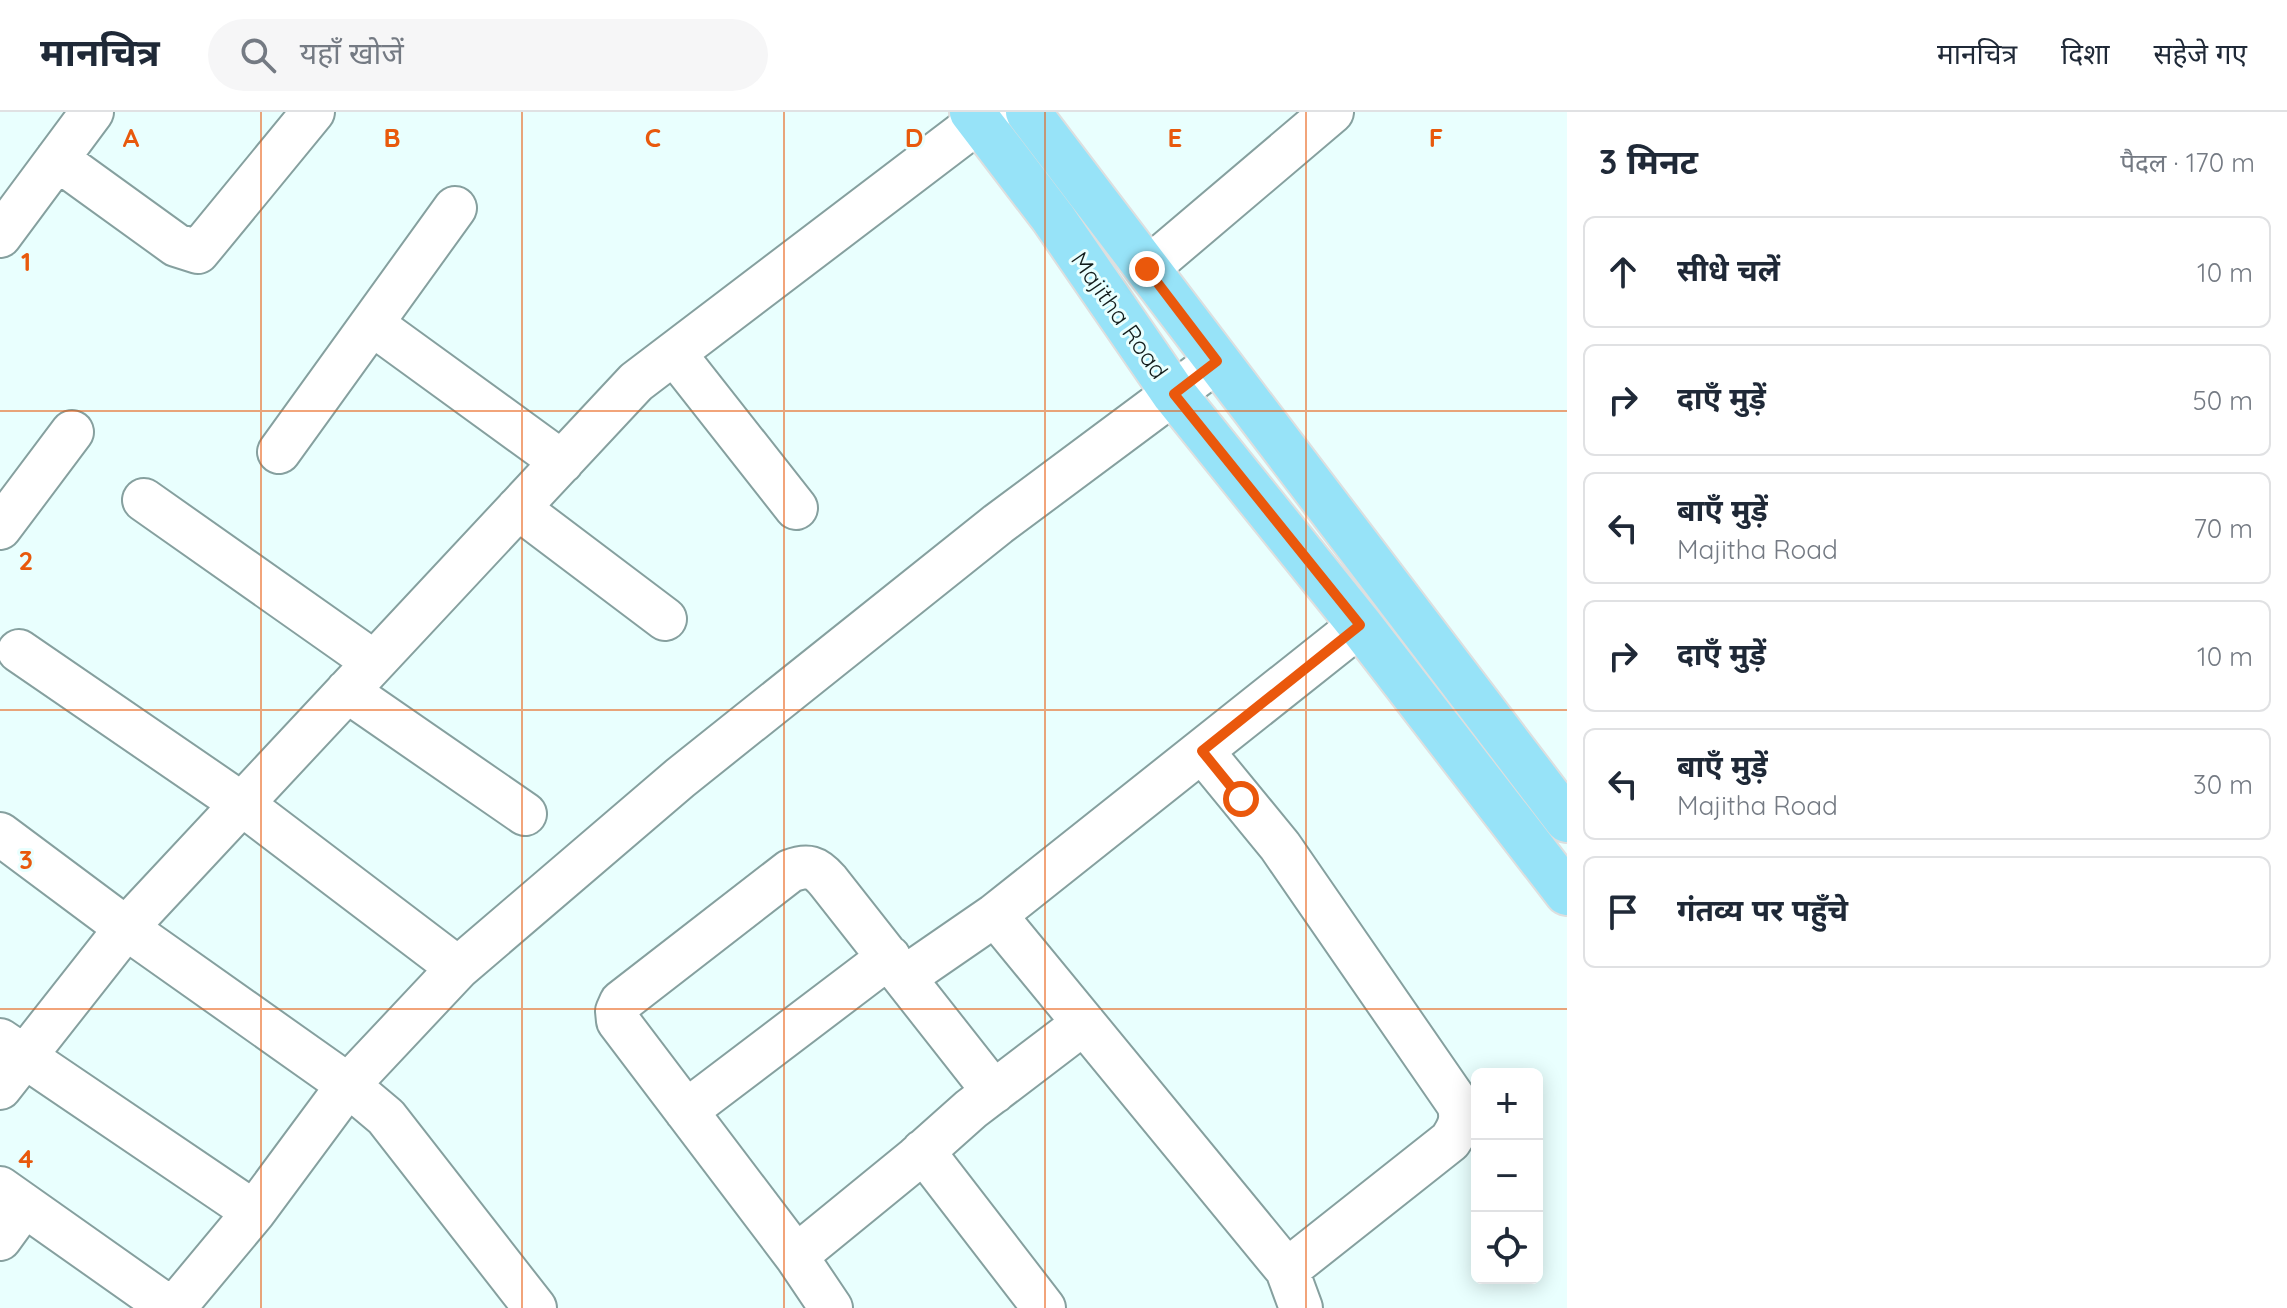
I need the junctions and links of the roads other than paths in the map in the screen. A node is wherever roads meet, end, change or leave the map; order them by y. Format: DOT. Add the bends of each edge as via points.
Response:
graph roads {
  1 [pos="92,112"];
  2 [pos="313,112"];
  3 [pos="1028,112"];
  4 [pos="1332,112"];
  5 [pos="981,115"];
  6 [pos="57,159"];
  7 [pos="455,208"];
  8 [pos="0,236"];
  9 [pos="1147,269"];
  10 [pos="372,324"];
  11 [pos="674,353"];
  12 [pos="1217,361"];
  13 [pos="1174,394"];
  14 [pos="72,432"];
  15 [pos="279,452"];
  16 [pos="562,462"];
  17 [pos="144,500"];
  18 [pos="518,508"];
  19 [pos="796,508"];
  20 [pos="0,528"];
  21 [pos="665,619"];
  22 [pos="1360,625"];
  23 [pos="19,651"];
  24 [pos="361,677"];
  25 [pos="1202,751"];
  26 [pos="242,804"];
  27 [pos="525,814"];
  28 [pos="1567,820"];
  29 [pos="0,834"];
  30 [pos="1567,893"];
  31 [pos="995,915"];
  32 [pos="126,928"];
  33 [pos="897,967"];
  34 [pos="458,968"];
  35 [pos="1084,1023"];
  36 [pos="8,1062"];
  37 [pos="348,1085"];
  38 [pos="994,1092"];
  39 [pos="686,1111"];
  40 [pos="923,1151"];
  41 [pos="12,1197"];
  42 [pos="254,1212"];
  43 [pos="0,1239"];
  44 [pos="796,1256"];
  45 [pos="1294,1289"];
  46 [pos="172,1308"];
  47 [pos="535,1308"];
  48 [pos="831,1308"];
  49 [pos="1044,1308"];
  1 -- 6 [label="street"];
  2 -- 6 [label="street" via="198,252 176,245"];
  3 -- 9 [label="main road, Majitha Road"];
  4 -- 9 [label="street"];
  5 -- 11 [label="street"];
  5 -- 13 [label="main road, Majitha Road"];
  6 -- 8 [label="street"];
  7 -- 10 [label="street"];
  9 -- 12 [label="main road, Majitha Road"];
  10 -- 15 [label="street"];
  10 -- 16 [label="street"];
  11 -- 16 [label="street" via="636,382"];
  11 -- 19 [label="street"];
  12 -- 13 [label="street"];
  12 -- 28 [label="main road, Majitha Road"];
  13 -- 22 [label="main road, Majitha Road"];
  13 -- 34 [label="street" via="998,524 692,768"];
  14 -- 20 [label="street"];
  16 -- 18 [label="street"];
  17 -- 24 [label="street"];
  18 -- 21 [label="street"];
  18 -- 24 [label="street"];
  22 -- 25 [label="street"];
  22 -- 30 [label="main road, Majitha Road"];
  23 -- 26 [label="street"];
  24 -- 26 [label="street"];
  24 -- 27 [label="street"];
  25 -- 31 [label="street"];
  25 -- 45 [label="street" via="1280,846 1460,1112 1450,1141"];
  26 -- 32 [label="street"];
  26 -- 34 [label="street"];
  29 -- 32 [label="street"];
  31 -- 33 [label="street"];
  31 -- 35 [label="street"];
  32 -- 36 [label="street"];
  32 -- 37 [label="street"];
  33 -- 38 [label="street"];
  33 -- 39 [label="street"];
  33 -- 39 [label="street" via="817,869 790,871 618,1006 618,1021"];
  34 -- 37 [label="street"];
  35 -- 38 [label="street"];
  35 -- 45 [label="street"];
  36 -- 42 [label="street"];
  37 -- 42 [label="street"];
  37 -- 47 [label="street" via="386,1117"];
  38 -- 40 [label="street"];
  39 -- 44 [label="street"];
  40 -- 44 [label="street"];
  40 -- 49 [label="street"];
  41 -- 43 [label="street"];
  41 -- 46 [label="street"];
  42 -- 46 [label="street"];
  44 -- 48 [label="street"];
}
